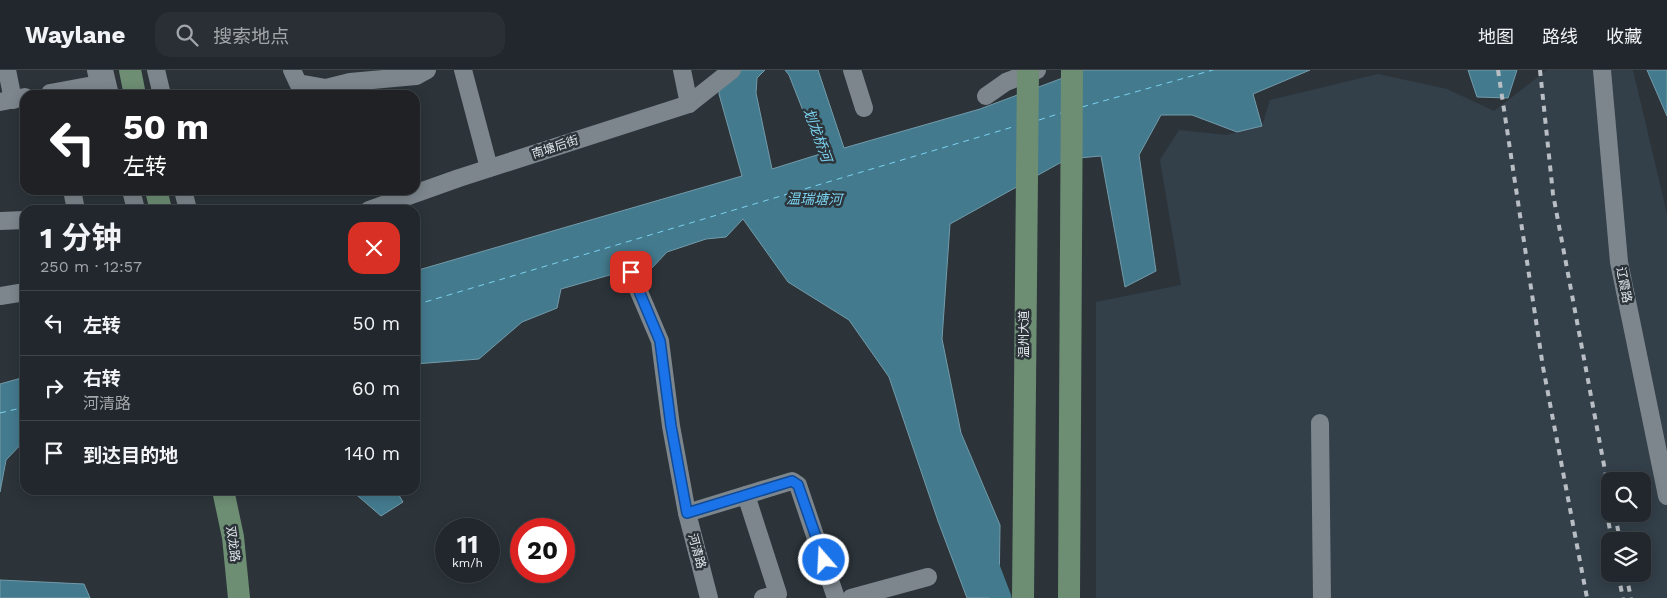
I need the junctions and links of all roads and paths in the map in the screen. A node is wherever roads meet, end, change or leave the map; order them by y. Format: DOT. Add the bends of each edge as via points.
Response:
graph roads {
  1 [pos="7,70"];
  2 [pos="96,70"];
  3 [pos="104,70"];
  4 [pos="130,70"];
  5 [pos="156,70"];
  6 [pos="292,70"];
  7 [pos="427,70"];
  8 [pos="463,70"];
  9 [pos="682,70"];
  10 [pos="732,70"];
  11 [pos="852,70"];
  12 [pos="1028,70"];
  13 [pos="1037,70"];
  14 [pos="1072,70"];
  15 [pos="1602,70"];
  16 [pos="1005,76"];
  17 [pos="67,90"];
  18 [pos="109,90"];
  19 [pos="134,90"];
  20 [pos="161,90"];
  21 [pos="986,96"];
  22 [pos="13,100"];
  23 [pos="689,104"];
  24 [pos="864,108"];
  25 [pos="489,168"];
  26 [pos="420,192"];
  27 [pos="412,195"];
  28 [pos="383,205"];
  29 [pos="20,220"];
  30 [pos="0,221"];
  31 [pos="631,272"];
  32 [pos="20,293"];
  33 [pos="0,296"];
  34 [pos="1320,422"];
  35 [pos="224,495"];
  36 [pos="746,495"];
  37 [pos="1667,496"];
  38 [pos="687,513"];
  39 [pos="928,577"];
  40 [pos="239,598"];
  41 [pos="710,598"];
  42 [pos="763,598"];
  43 [pos="836,598"];
  44 [pos="851,598"];
  45 [pos="1023,598"];
  46 [pos="1069,598"];
  47 [pos="1322,598"];
  1 -- 22 [label="street"];
  2 -- 17 [label="street" via="98,84"];
  3 -- 18 [label="street"];
  4 -- 19 [label="main road"];
  5 -- 20 [label="street"];
  6 -- 7 [label="street" via="298,83 326,88 350,82 416,76"];
  8 -- 25 [label="street"];
  9 -- 23 [label="street"];
  10 -- 23 [label="street, 南塘后街"];
  11 -- 24 [label="street"];
  12 -- 45 [label="main road, 温州大道"];
  13 -- 16 [label="street"];
  14 -- 46 [label="main road"];
  15 -- 37 [label="street, 辽霞路" via="1619,262"];
  16 -- 21 [label="street"];
  23 -- 25 [label="street, 南塘后街"];
  25 -- 26 [label="street, 南塘后街"];
  27 -- 28 [label="street, 南塘后街"];
  29 -- 30 [label="street"];
  31 -- 38 [label="street, 河清路" via="660,341"];
  32 -- 33 [label="street"];
  34 -- 47 [label="street"];
  35 -- 40 [label="main road, 双龙路" via="233,537"];
  36 -- 38 [label="street"];
  36 -- 42 [label="street" via="778,594"];
  36 -- 43 [label="street" via="792,481 798,485"];
  38 -- 41 [label="street, 河清路"];
  39 -- 44 [label="street"];
}
